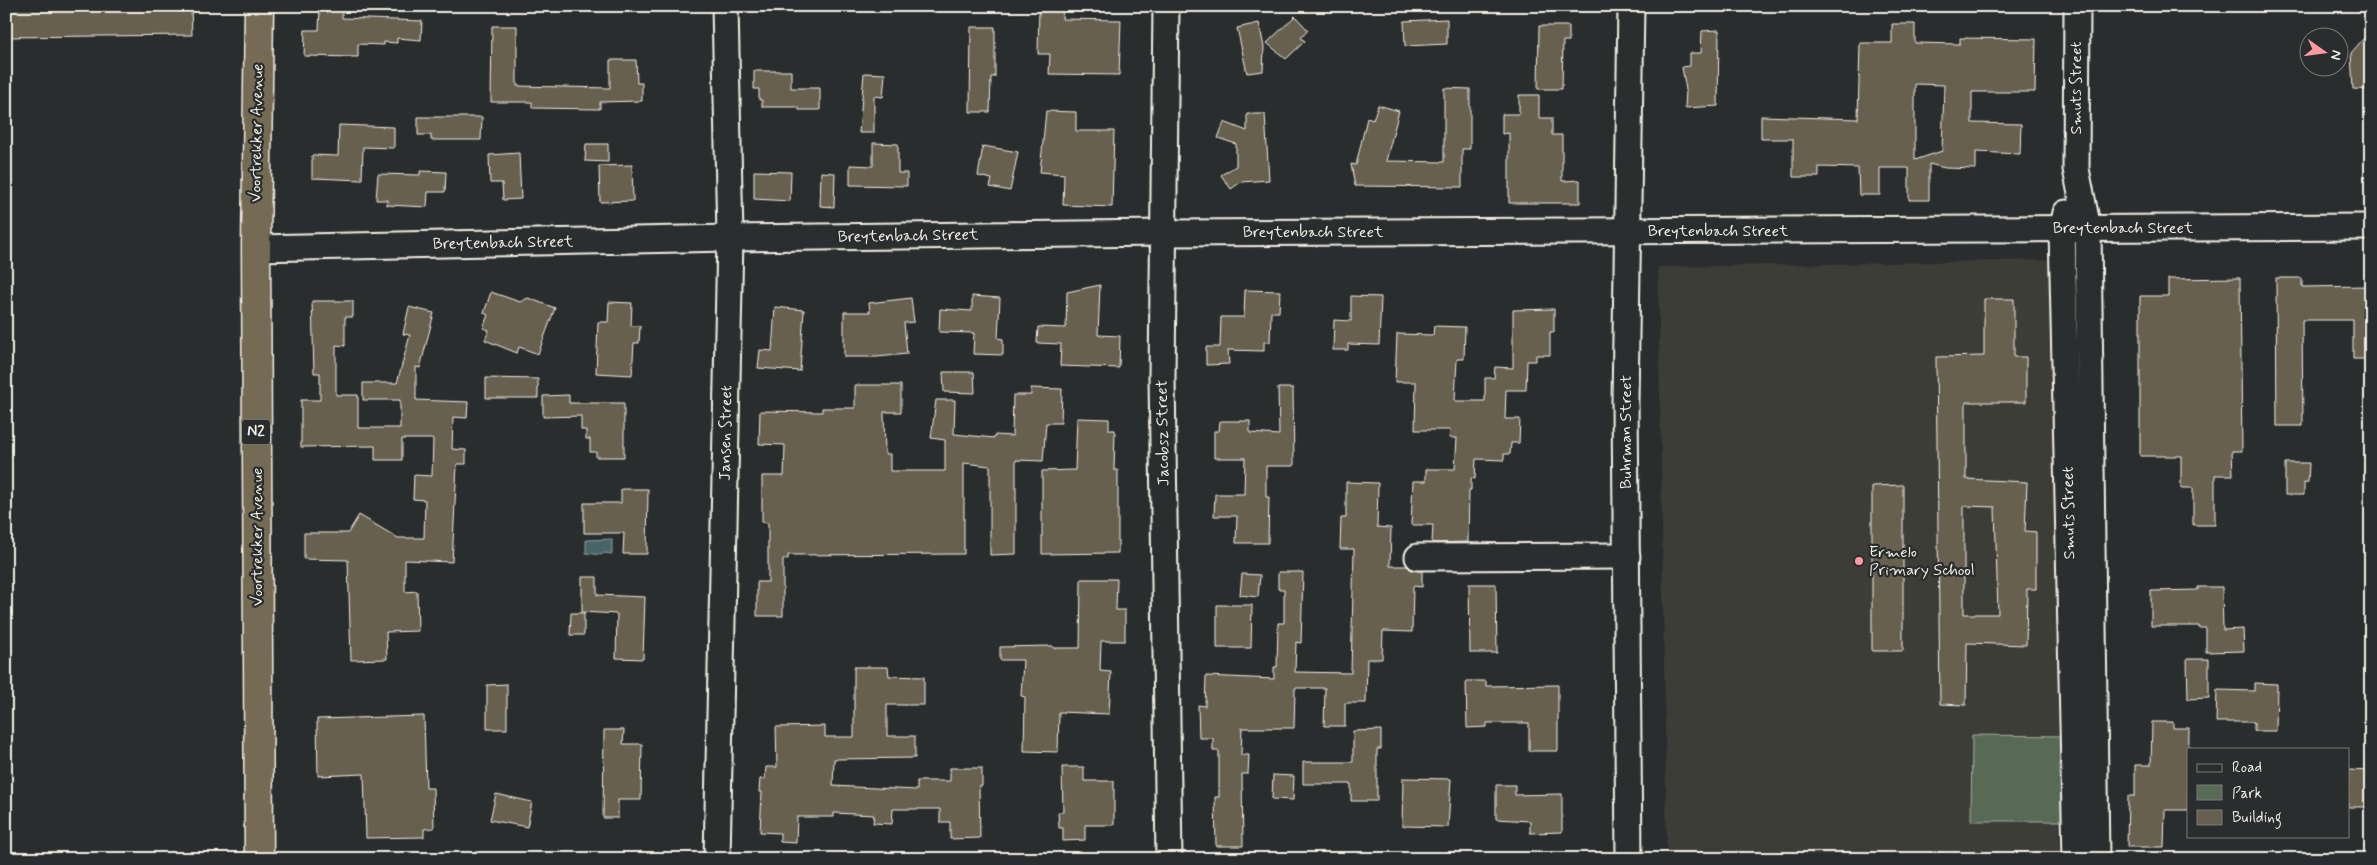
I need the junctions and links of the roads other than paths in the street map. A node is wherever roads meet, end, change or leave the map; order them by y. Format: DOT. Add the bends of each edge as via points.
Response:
graph roads {
  1 [pos="259,6"];
  2 [pos="726,6"];
  3 [pos="1166,6"];
  4 [pos="1631,6"];
  5 [pos="2076,6"];
  6 [pos="2076,169"];
  7 [pos="2088,228"];
  8 [pos="2371,228"];
  9 [pos="2062,229"];
  10 [pos="1629,231"];
  11 [pos="1164,233"];
  12 [pos="730,238"];
  13 [pos="256,248"];
  14 [pos="1627,556"];
  15 [pos="1418,557"];
  16 [pos="259,859"];
  17 [pos="717,859"];
  18 [pos="1170,859"];
  19 [pos="1629,859"];
  20 [pos="2076,859"];
  21 [pos="2096,859"];
  1 -- 13 [label="highway, Voortrekker Avenue / N2"];
  2 -- 12 [label="street, Jansen Street"];
  3 -- 11 [label="street, Jacobsz Street"];
  4 -- 10 [label="street, Buhrman Street"];
  5 -- 6 [label="street, Smuts Street"];
  6 -- 7 [label="street, Smuts Street"];
  6 -- 9 [label="street, Smuts Street"];
  7 -- 8 [label="street, Breytenbach Street"];
  7 -- 9 [label="street, Breytenbach Street"];
  7 -- 21 [label="street, Smuts Street"];
  9 -- 10 [label="street, Breytenbach Street"];
  9 -- 20 [label="street, Smuts Street"];
  10 -- 11 [label="street, Breytenbach Street"];
  10 -- 14 [label="street, Buhrman Street" via="1625,402"];
  11 -- 12 [label="street, Breytenbach Street"];
  11 -- 18 [label="street, Jacobsz Street" via="1162,377"];
  12 -- 13 [label="street, Breytenbach Street"];
  12 -- 17 [label="street, Jansen Street"];
  13 -- 16 [label="highway, Voortrekker Avenue / N2"];
  14 -- 15 [label="street"];
  14 -- 19 [label="street, Buhrman Street"];
}
